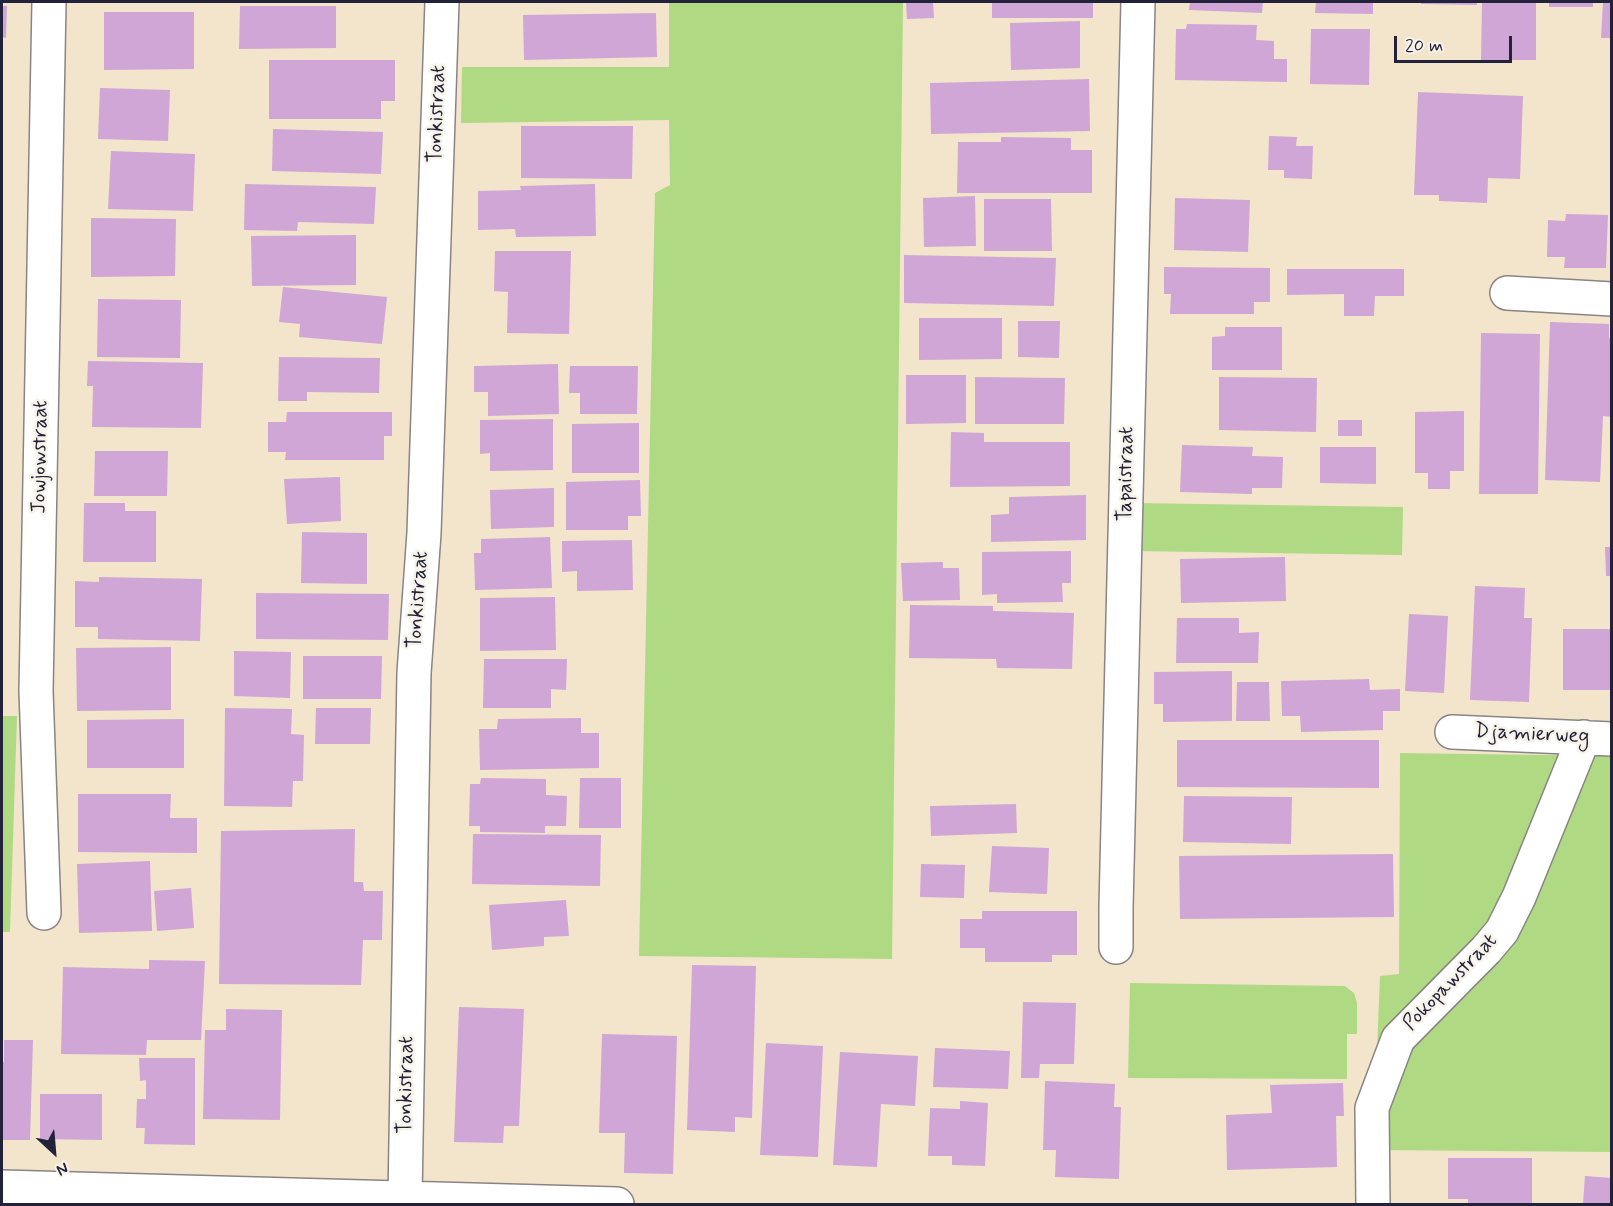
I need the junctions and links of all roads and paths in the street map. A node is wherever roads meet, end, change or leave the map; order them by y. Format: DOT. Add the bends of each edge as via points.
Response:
graph roads {
  1 [pos="49,2"];
  2 [pos="442,2"];
  3 [pos="1138,2"];
  4 [pos="1507,293"];
  5 [pos="1611,299"];
  6 [pos="1452,732"];
  7 [pos="1598,738"];
  8 [pos="44,913"];
  9 [pos="1116,947"];
  10 [pos="2,1187"];
  11 [pos="405,1198"];
  12 [pos="617,1204"];
  13 [pos="1373,1204"];
  1 -- 8 [label="street, Jowjowstraat" via="36,691"];
  2 -- 11 [label="street, Tonkistraat" via="424,533 414,673"];
  3 -- 9 [label="street, Tapaistraat"];
  4 -- 5 [label="street"];
  6 -- 7 [label="street, Djamierweg"];
  7 -- 13 [label="street, Pokopawstraat" via="1502,931 1398,1039 1372,1108"];
  10 -- 11 [label="street"];
  11 -- 12 [label="street"];
}
